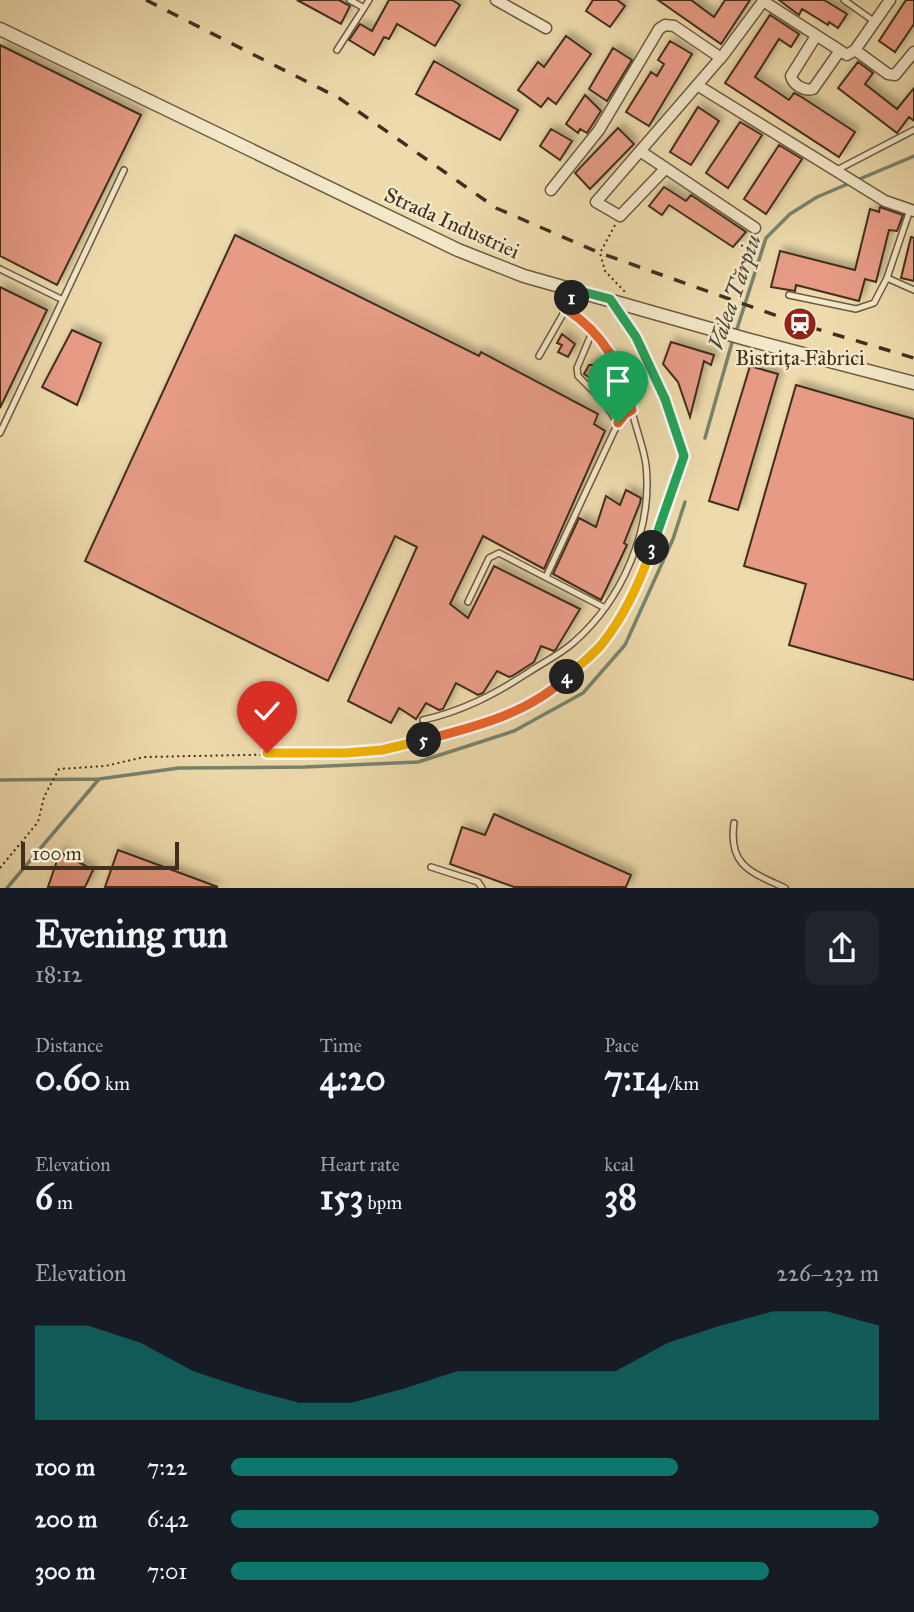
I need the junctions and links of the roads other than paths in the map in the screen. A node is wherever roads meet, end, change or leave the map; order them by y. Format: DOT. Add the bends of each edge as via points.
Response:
graph roads {
  1 [pos="350,0"];
  2 [pos="369,0"];
  3 [pos="496,0"];
  4 [pos="764,0"];
  5 [pos="844,0"];
  6 [pos="890,0"];
  7 [pos="364,8"];
  8 [pos="875,22"];
  9 [pos="0,29"];
  10 [pos="546,29"];
  11 [pos="816,36"];
  12 [pos="337,50"];
  13 [pos="855,50"];
  14 [pos="839,52"];
  15 [pos="914,52"];
  16 [pos="721,58"];
  17 [pos="697,85"];
  18 [pos="914,130"];
  19 [pos="640,151"];
  20 [pos="665,169"];
  21 [pos="124,170"];
  22 [pos="835,170"];
  23 [pos="551,190"];
  24 [pos="912,211"];
  25 [pos="755,228"];
  26 [pos="0,269"];
  27 [pos="887,278"];
  28 [pos="576,290"];
  29 [pos="914,290"];
  30 [pos="789,295"];
  31 [pos="61,299"];
  32 [pos="566,309"];
  33 [pos="593,330"];
  34 [pos="539,355"];
  35 [pos="914,383"];
  36 [pos="632,410"];
  37 [pos="618,423"];
  38 [pos="0,433"];
  39 [pos="546,577"];
  40 [pos="468,602"];
  41 [pos="605,608"];
  42 [pos="423,720"];
  43 [pos="734,823"];
  44 [pos="431,867"];
  45 [pos="482,887"];
  46 [pos="785,887"];
  1 -- 7 [label="lane"];
  2 -- 7 [label="lane"];
  3 -- 10 [label="street"];
  4 -- 11 [label="street"];
  4 -- 16 [label="street"];
  5 -- 8 [label="lane"];
  6 -- 8 [label="street"];
  7 -- 12 [label="lane"];
  8 -- 13 [label="street"];
  9 -- 28 [label="street, Strada Industriei" via="458,250"];
  11 -- 14 [label="street"];
  11 -- 14 [label="street" via="792,72 795,84 813,89"];
  13 -- 14 [label="street" via="847,55"];
  13 -- 15 [label="street" via="895,75"];
  16 -- 17 [label="street"];
  16 -- 23 [label="street" via="674,26 659,29 599,130"];
  17 -- 19 [label="street"];
  17 -- 22 [label="street"];
  18 -- 22 [label="lane"];
  19 -- 20 [label="street"];
  19 -- 20 [label="street" via="596,202 620,216"];
  20 -- 25 [label="street"];
  21 -- 31 [label="lane"];
  22 -- 24 [label="street"];
  24 -- 27 [label="lane"];
  26 -- 31 [label="lane"];
  27 -- 29 [label="lane"];
  27 -- 30 [label="lane" via="874,303 856,309"];
  28 -- 32 [label="lane"];
  28 -- 35 [label="street, Strada Industriei"];
  31 -- 38 [label="lane"];
  32 -- 33 [label="lane"];
  32 -- 34 [label="lane"];
  33 -- 36 [label="lane" via="621,373"];
  33 -- 37 [label="lane" via="578,376"];
  36 -- 37 [label="lane"];
  36 -- 41 [label="lane" via="645,463 645,516 628,566"];
  37 -- 39 [label="lane"];
  39 -- 40 [label="lane" via="493,554"];
  39 -- 41 [label="lane"];
  41 -- 42 [label="lane" via="573,644 504,688 450,714"];
  43 -- 46 [label="lane" via="732,841 738,859 752,872"];
  44 -- 45 [label="lane"];
}
